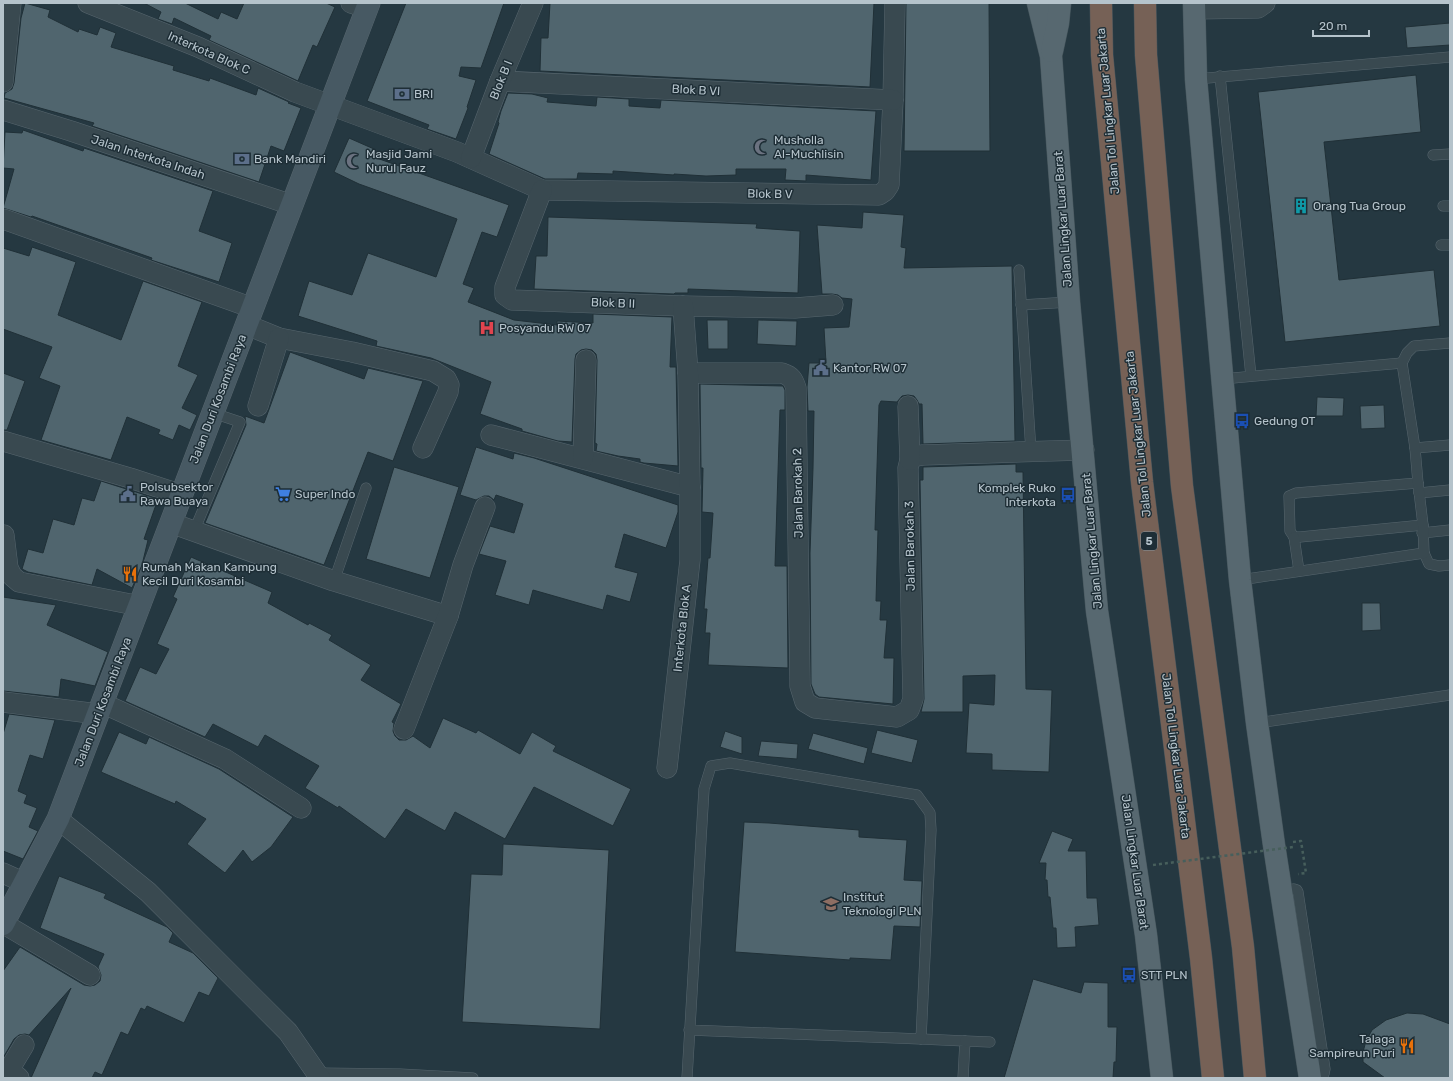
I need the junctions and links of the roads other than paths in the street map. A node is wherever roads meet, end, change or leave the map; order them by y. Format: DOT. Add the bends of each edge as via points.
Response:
graph roads {
  1 [pos="11,3"];
  2 [pos="88,3"];
  3 [pos="533,3"];
  4 [pos="895,3"];
  5 [pos="1038,3"];
  6 [pos="1060,3"];
  7 [pos="1101,3"];
  8 [pos="1146,3"];
  9 [pos="1264,3"];
  10 [pos="362,5"];
  11 [pos="1194,6"];
  12 [pos="1051,56"];
  13 [pos="1450,57"];
  14 [pos="1220,76"];
  15 [pos="1196,79"];
  16 [pos="500,81"];
  17 [pos="3,82"];
  18 [pos="893,100"];
  19 [pos="330,104"];
  20 [pos="3,110"];
  21 [pos="1450,154"];
  22 [pos="1433,155"];
  23 [pos="471,158"];
  24 [pos="542,190"];
  25 [pos="292,205"];
  26 [pos="3,219"];
  27 [pos="1019,270"];
  28 [pos="1069,302"];
  29 [pos="833,305"];
  30 [pos="683,306"];
  31 [pos="1021,306"];
  32 [pos="250,316"];
  33 [pos="279,338"];
  34 [pos="1450,343"];
  35 [pos="586,360"];
  36 [pos="1402,363"];
  37 [pos="688,373"];
  38 [pos="1251,376"];
  39 [pos="1222,379"];
  40 [pos="258,406"];
  41 [pos="908,406"];
  42 [pos="213,413"];
  43 [pos="491,435"];
  44 [pos="3,442"];
  45 [pos="1450,445"];
  46 [pos="423,448"];
  47 [pos="1415,448"];
  48 [pos="1084,450"];
  49 [pos="1031,451"];
  50 [pos="583,458"];
  51 [pos="910,460"];
  52 [pos="690,487"];
  53 [pos="366,488"];
  54 [pos="1418,488"];
  55 [pos="1450,490"];
  56 [pos="182,495"];
  57 [pos="485,507"];
  58 [pos="171,523"];
  59 [pos="1423,529"];
  60 [pos="1450,530"];
  61 [pos="194,531"];
  62 [pos="4,535"];
  63 [pos="1294,537"];
  64 [pos="1424,553"];
  65 [pos="1450,565"];
  66 [pos="1299,571"];
  67 [pos="1240,580"];
  68 [pos="334,581"];
  69 [pos="140,606"];
  70 [pos="448,616"];
  71 [pos="1450,695"];
  72 [pos="3,702"];
  73 [pos="815,708"];
  74 [pos="100,709"];
  75 [pos="1257,723"];
  76 [pos="404,729"];
  77 [pos="667,768"];
  78 [pos="301,808"];
  79 [pos="58,819"];
  80 [pos="3,873"];
  81 [pos="25,883"];
  82 [pos="3,924"];
  83 [pos="90,975"];
  84 [pos="689,1030"];
  85 [pos="921,1039"];
  86 [pos="965,1041"];
  87 [pos="990,1042"];
  88 [pos="24,1045"];
  89 [pos="11,1075"];
  90 [pos="319,1075"];
  91 [pos="473,1078"];
  92 [pos="686,1078"];
  93 [pos="963,1078"];
  94 [pos="1162,1078"];
  95 [pos="1213,1078"];
  96 [pos="1255,1078"];
  97 [pos="1310,1078"];
  1 -- 17 [label="street"];
  2 -- 19 [label="street, Interkota Blok C" via="198,47 295,92"];
  3 -- 16 [label="street, Blok B I"];
  4 -- 18 [label="street, Blok B V"];
  5 -- 12 [label="main road, Jalan Lingkar Luar Barat"];
  6 -- 12 [label="main road"];
  7 -- 95 [label="highway, Jalan Tol Lingkar Luar Jakarta / 5" via="1102,55 1142,482 1201,958"];
  8 -- 96 [label="highway" via="1146,55 1182,486 1243,947"];
  9 -- 11 [label="street" via="1258,8"];
  10 -- 19 [label="main road, Jalan Duri Kosambi Raya"];
  11 -- 15 [label="main road"];
  12 -- 28 [label="main road, Jalan Lingkar Luar Barat"];
  13 -- 14 [label="lane"];
  14 -- 15 [label="lane"];
  14 -- 38 [label="lane"];
  15 -- 39 [label="main road"];
  16 -- 18 [label="street, Blok B VI"];
  16 -- 23 [label="street, Blok B I"];
  18 -- 24 [label="street, Blok B V" via="889,185 878,195"];
  19 -- 23 [label="street, Interkota Blok C"];
  19 -- 25 [label="main road, Jalan Duri Kosambi Raya"];
  20 -- 25 [label="street, Jalan Interkota Indah"];
  21 -- 22 [label="lane"];
  23 -- 24 [label="street, Blok B V"];
  24 -- 30 [label="street, Blok B II" via="505,287 506,295 512,300"];
  25 -- 32 [label="main road, Jalan Duri Kosambi Raya"];
  26 -- 32 [label="street"];
  27 -- 31 [label="lane"];
  28 -- 31 [label="lane"];
  28 -- 48 [label="main road, Jalan Lingkar Luar Barat"];
  29 -- 30 [label="street, Blok B II" via="794,308"];
  30 -- 37 [label="street, Interkota Blok A"];
  31 -- 49 [label="lane"];
  32 -- 33 [label="street"];
  32 -- 42 [label="main road, Jalan Duri Kosambi Raya"];
  33 -- 40 [label="street"];
  33 -- 46 [label="street" via="433,371 446,379 449,385 448,392"];
  34 -- 36 [label="lane" via="1414,346"];
  35 -- 50 [label="street"];
  36 -- 38 [label="lane"];
  36 -- 47 [label="lane"];
  37 -- 52 [label="street, Interkota Blok A"];
  37 -- 73 [label="street, Jalan Barokah 2" via="782,373 790,375 794,380 800,686 805,702"];
  38 -- 39 [label="lane"];
  39 -- 67 [label="main road"];
  41 -- 51 [label="street, Jalan Barokah 3"];
  42 -- 56 [label="main road, Jalan Duri Kosambi Raya"];
  42 -- 61 [label="lane" via="240,422"];
  43 -- 50 [label="street"];
  44 -- 56 [label="street"];
  45 -- 47 [label="lane"];
  47 -- 54 [label="lane"];
  48 -- 49 [label="street"];
  48 -- 94 [label="main road, Jalan Lingkar Luar Barat" via="1098,610 1146,935"];
  49 -- 51 [label="street" via="923,455"];
  50 -- 52 [label="street"];
  51 -- 73 [label="street, Jalan Barokah 3" via="908,468 913,699 909,710 897,718"];
  52 -- 77 [label="street, Interkota Blok A" via="690,560"];
  53 -- 68 [label="lane"];
  54 -- 55 [label="lane"];
  54 -- 59 [label="lane"];
  54 -- 63 [label="lane" via="1296,493 1289,496 1290,531"];
  56 -- 58 [label="main road, Jalan Duri Kosambi Raya"];
  57 -- 70 [label="street" via="463,565"];
  58 -- 61 [label="street"];
  58 -- 69 [label="main road, Jalan Duri Kosambi Raya"];
  59 -- 60 [label="lane"];
  59 -- 63 [label="lane"];
  59 -- 64 [label="lane"];
  61 -- 68 [label="street"];
  62 -- 69 [label="street" via="8,568 19,582"];
  63 -- 66 [label="lane"];
  64 -- 65 [label="lane" via="1428,564"];
  64 -- 66 [label="lane"];
  66 -- 67 [label="lane"];
  67 -- 75 [label="main road"];
  68 -- 70 [label="street"];
  69 -- 74 [label="main road, Jalan Duri Kosambi Raya"];
  70 -- 76 [label="street"];
  71 -- 75 [label="lane"];
  72 -- 74 [label="street"];
  74 -- 78 [label="street" via="225,759"];
  74 -- 79 [label="main road, Jalan Duri Kosambi Raya"];
  75 -- 97 [label="main road"];
  79 -- 81 [label="main road, Jalan Duri Kosambi Raya"];
  79 -- 90 [label="street" via="148,892 288,1032"];
  80 -- 81 [label="street"];
  81 -- 82 [label="main road, Jalan Duri Kosambi Raya"];
  82 -- 83 [label="street"];
  84 -- 85 [label="lane"];
  84 -- 85 [label="lane" via="704,789 711,766 730,763 917,795 930,813"];
  84 -- 92 [label="lane"];
  85 -- 86 [label="lane"];
  86 -- 87 [label="lane"];
  86 -- 93 [label="lane"];
  88 -- 89 [label="street"];
  90 -- 91 [label="lane" via="400,1074"];
}
